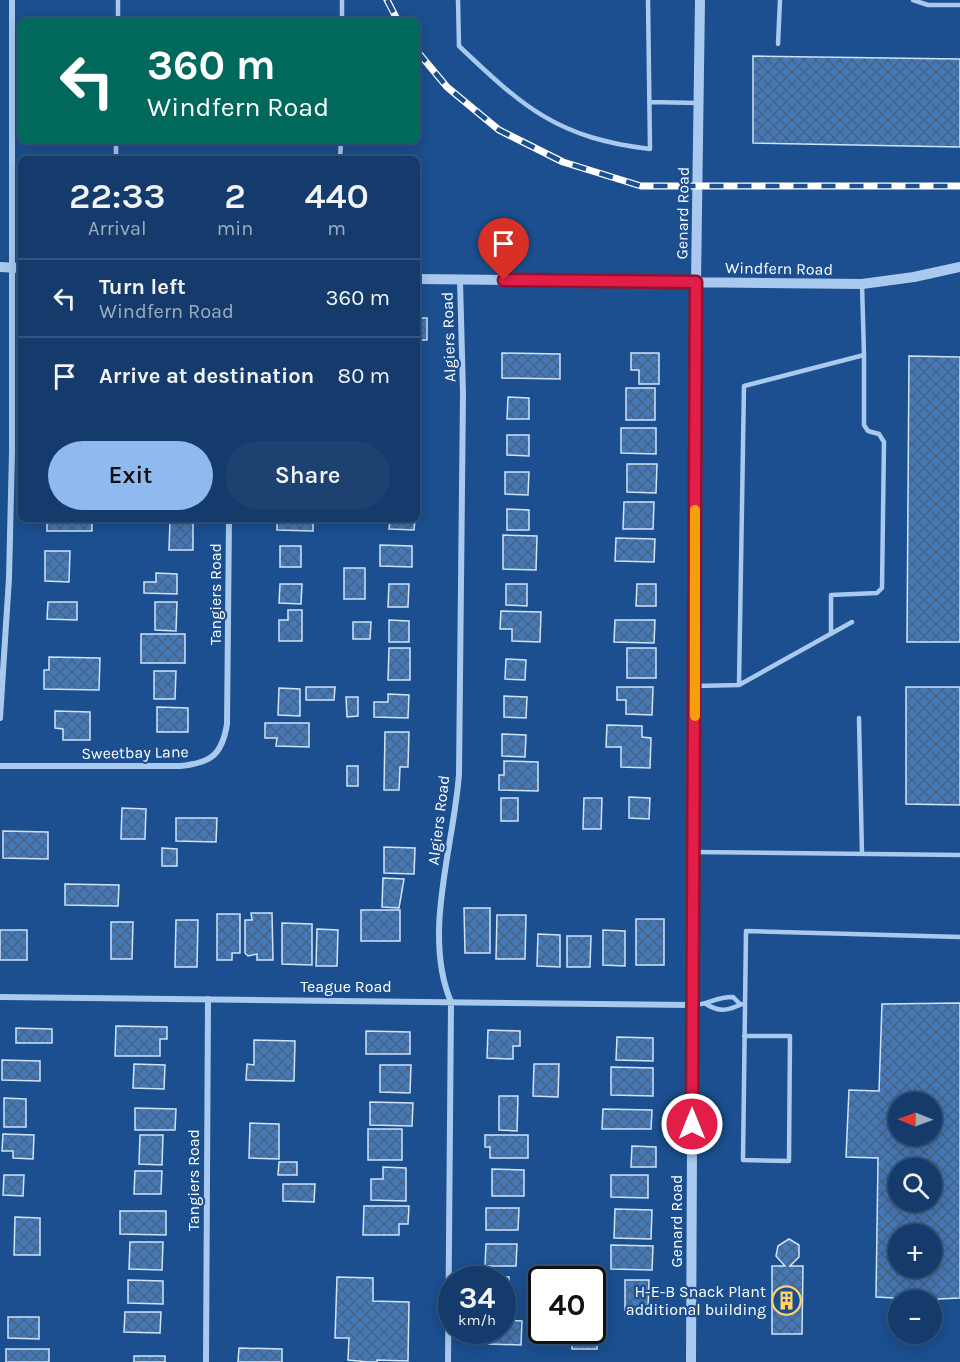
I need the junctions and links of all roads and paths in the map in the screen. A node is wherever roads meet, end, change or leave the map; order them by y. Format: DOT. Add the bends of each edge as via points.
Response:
graph roads {
  1 [pos="12,0"];
  2 [pos="118,0"];
  3 [pos="342,0"];
  4 [pos="458,0"];
  5 [pos="648,0"];
  6 [pos="700,0"];
  7 [pos="780,0"];
  8 [pos="913,0"];
  9 [pos="947,3"];
  10 [pos="960,5"];
  11 [pos="118,18"];
  12 [pos="342,18"];
  13 [pos="778,44"];
  14 [pos="649,102"];
  15 [pos="699,103"];
  16 [pos="0,267"];
  17 [pos="960,267"];
  18 [pos="16,268"];
  19 [pos="420,279"];
  20 [pos="460,280"];
  21 [pos="696,282"];
  22 [pos="862,284"];
  23 [pos="864,355"];
  24 [pos="229,522"];
  25 [pos="852,622"];
  26 [pos="831,634"];
  27 [pos="228,670"];
  28 [pos="695,686"];
  29 [pos="739,686"];
  30 [pos="0,718"];
  31 [pos="859,718"];
  32 [pos="0,766"];
  33 [pos="693,852"];
  34 [pos="862,854"];
  35 [pos="960,855"];
  36 [pos="960,937"];
  37 [pos="0,997"];
  38 [pos="208,999"];
  39 [pos="451,1002"];
  40 [pos="706,1004"];
  41 [pos="742,1004"];
  42 [pos="691,1005"];
  43 [pos="744,1036"];
  44 [pos="206,1362"];
  45 [pos="448,1362"];
  46 [pos="691,1362"];
  1 -- 18 [label="street"];
  2 -- 11 [label="lane"];
  3 -- 12 [label="lane"];
  4 -- 14 [label="lane" via="459,46 501,86 542,117 585,137 650,149"];
  5 -- 14 [label="lane"];
  6 -- 15 [label="street, Genard Road"];
  7 -- 13 [label="lane"];
  8 -- 9 [label="lane" via="928,5"];
  9 -- 10 [label="lane"];
  14 -- 15 [label="lane"];
  15 -- 21 [label="street, Genard Road"];
  16 -- 18 [label="street"];
  17 -- 22 [label="street, Windfern Road"];
  18 -- 30 [label="street" via="10,555"];
  19 -- 20 [label="street, Windfern Road"];
  20 -- 21 [label="street, Windfern Road"];
  20 -- 39 [label="street, Algiers Road" via="463,393 459,774 441,918 443,984"];
  21 -- 22 [label="street, Windfern Road"];
  21 -- 28 [label="street, Genard Road"];
  22 -- 23 [label="lane"];
  23 -- 26 [label="lane" via="864,425 884,442 882,588 877,593 831,595"];
  23 -- 29 [label="lane" via="744,386"];
  24 -- 27 [label="street, Tangiers Road"];
  25 -- 26 [label="lane"];
  26 -- 29 [label="lane"];
  27 -- 32 [label="street, Sweetbay Lane" via="224,741 211,759 180,766"];
  28 -- 29 [label="lane"];
  28 -- 33 [label="street, Genard Road"];
  31 -- 34 [label="lane"];
  33 -- 34 [label="lane"];
  33 -- 42 [label="street, Genard Road"];
  34 -- 35 [label="lane"];
  36 -- 41 [label="lane" via="746,931"];
  37 -- 38 [label="street, Teague Road"];
  38 -- 39 [label="street, Teague Road"];
  38 -- 44 [label="street, Tangiers Road"];
  39 -- 42 [label="street, Teague Road"];
  39 -- 45 [label="street, Algiers Road"];
  40 -- 41 [label="lane" via="715,1010"];
  40 -- 41 [label="lane" via="715,997 733,997"];
  40 -- 42 [label="lane"];
  41 -- 43 [label="lane"];
  42 -- 46 [label="street, Genard Road"];
  43 -- 43 [label="lane" via="743,1160 789,1161 790,1036"];
}
